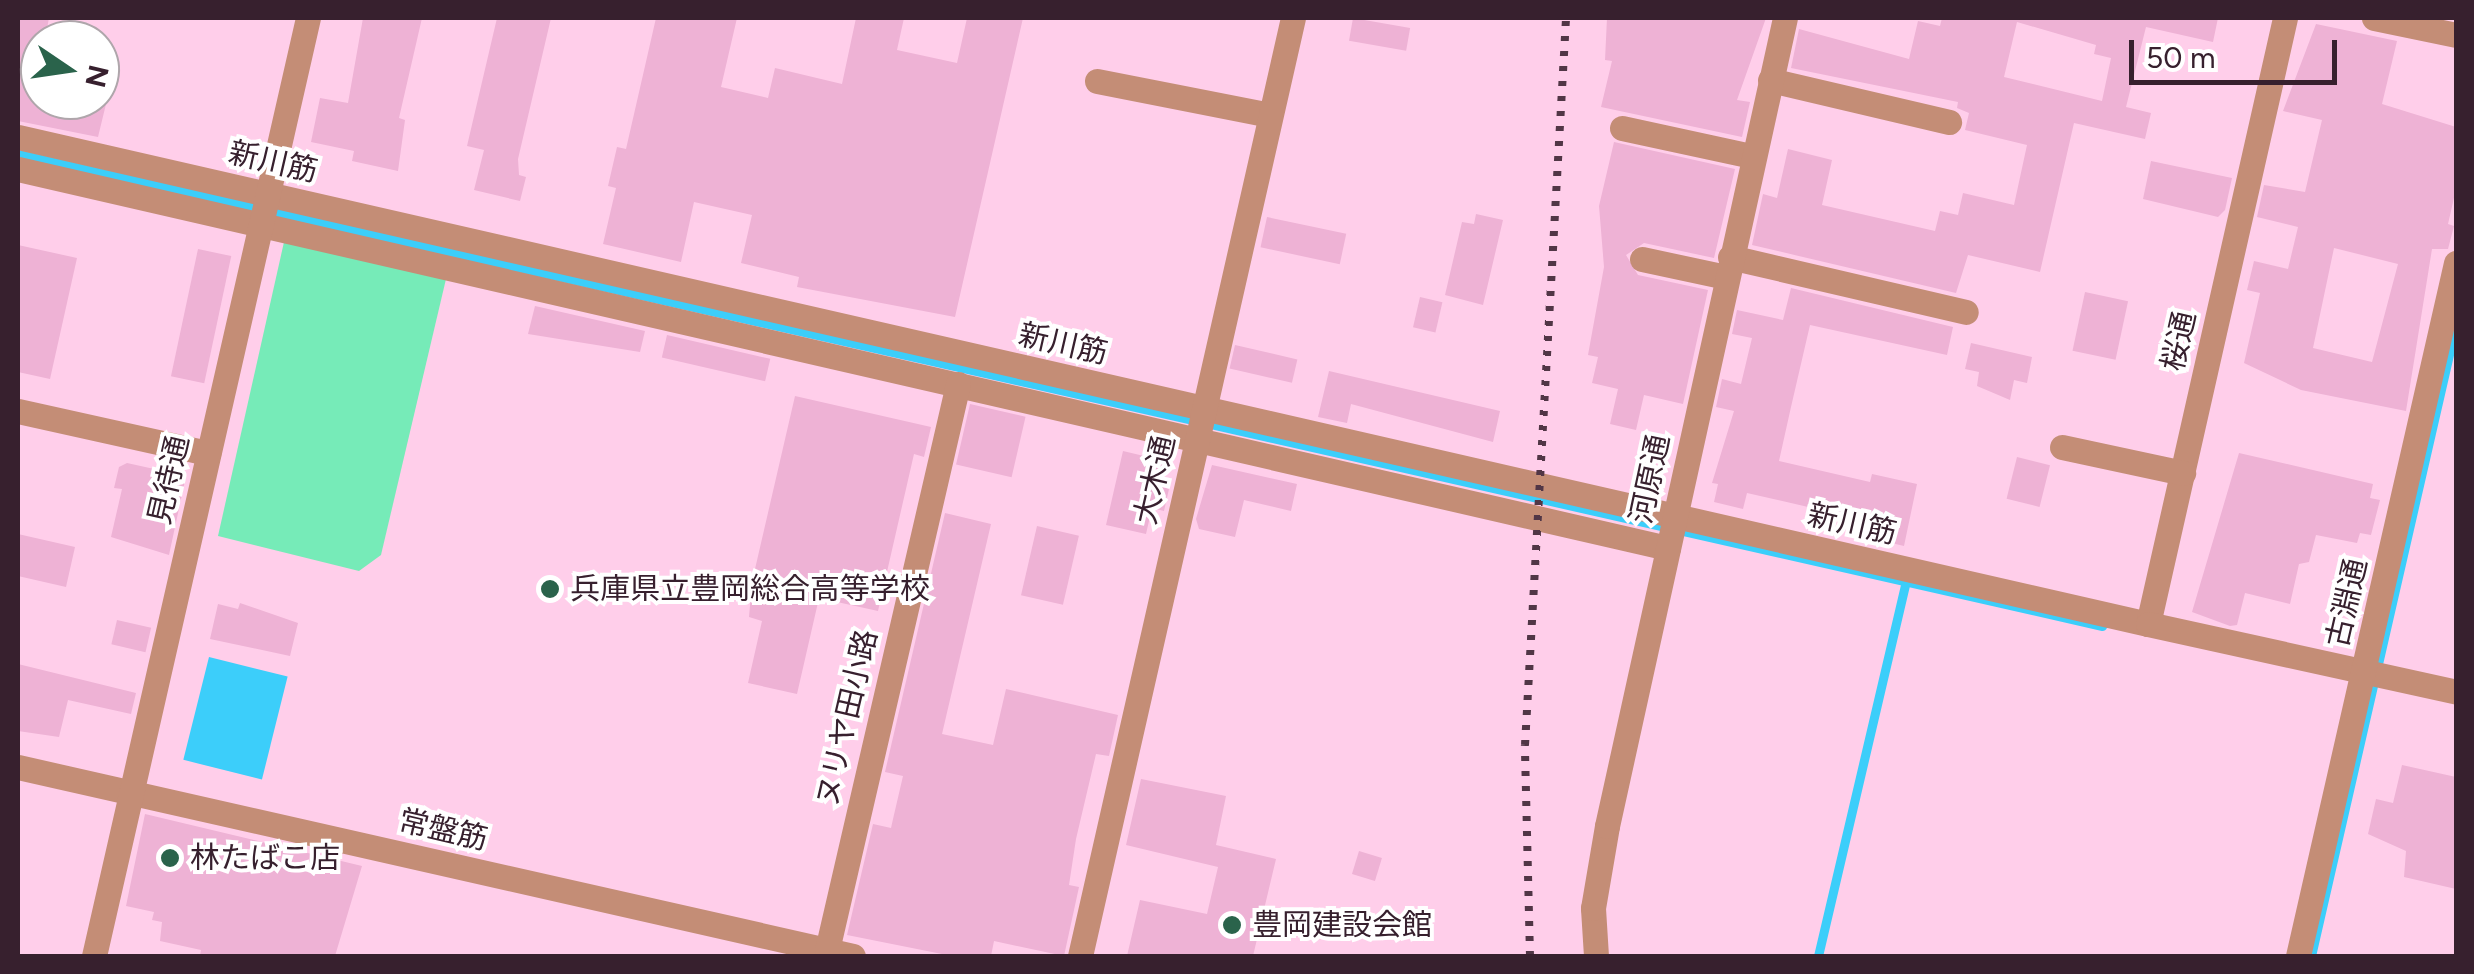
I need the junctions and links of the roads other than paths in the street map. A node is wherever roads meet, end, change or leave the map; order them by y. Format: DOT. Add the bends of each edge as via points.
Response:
graph roads {
  1 [pos="308,18"];
  2 [pos="1293,18"];
  3 [pos="1785,18"];
  4 [pos="2285,18"];
  5 [pos="2374,18"];
  6 [pos="2456,36"];
  7 [pos="1770,80"];
  8 [pos="1097,81"];
  9 [pos="1270,115"];
  10 [pos="1949,122"];
  11 [pos="1622,128"];
  12 [pos="18,138"];
  13 [pos="1752,156"];
  14 [pos="18,169"];
  15 [pos="268,194"];
  16 [pos="261,224"];
  17 [pos="1642,259"];
  18 [pos="2456,263"];
  19 [pos="1728,267"];
  20 [pos="1966,312"];
  21 [pos="793,330"];
  22 [pos="958,384"];
  23 [pos="1204,409"];
  24 [pos="18,411"];
  25 [pos="1197,438"];
  26 [pos="2062,447"];
  27 [pos="208,453"];
  28 [pos="2183,473"];
  29 [pos="1675,516"];
  30 [pos="1668,548"];
  31 [pos="2148,624"];
  32 [pos="2365,670"];
  33 [pos="2456,692"];
  34 [pos="18,767"];
  35 [pos="132,793"];
  36 [pos="827,950"];
  37 [pos="94,956"];
  38 [pos="853,956"];
  39 [pos="1080,956"];
  40 [pos="1596,956"];
  41 [pos="2298,956"];
  1 -- 15 [label="street, 見待通"];
  2 -- 9 [label="street, 大木通"];
  3 -- 7 [label="street, 河原通"];
  4 -- 28 [label="street, 桜通"];
  5 -- 6 [label="street"];
  7 -- 10 [label="street"];
  7 -- 13 [label="street, 河原通"];
  8 -- 9 [label="street"];
  9 -- 23 [label="street, 大木通"];
  11 -- 13 [label="street"];
  12 -- 15 [label="street, 新川筋"];
  13 -- 19 [label="street, 河原通"];
  14 -- 16 [label="street, 新川筋"];
  15 -- 16 [label="street, 見待通"];
  15 -- 21 [label="street, 新川筋"];
  16 -- 21 [label="street, 新川筋"];
  16 -- 27 [label="street, 見待通"];
  17 -- 19 [label="street"];
  18 -- 32 [label="street, 古淵通"];
  19 -- 20 [label="street"];
  19 -- 29 [label="street, 河原通"];
  21 -- 22 [label="street, 新川筋"];
  21 -- 23 [label="street, 新川筋"];
  22 -- 25 [label="street, 新川筋"];
  22 -- 36 [label="street, ヌリヤ田小路"];
  23 -- 25 [label="street, 大木通"];
  23 -- 29 [label="street, 新川筋"];
  24 -- 27 [label="street"];
  25 -- 30 [label="street, 新川筋"];
  25 -- 39 [label="street, 大木通"];
  26 -- 28 [label="street"];
  27 -- 35 [label="street, 見待通"];
  28 -- 31 [label="street, 桜通"];
  29 -- 30 [label="street, 河原通"];
  29 -- 31 [label="street, 新川筋"];
  30 -- 40 [label="street, 河原通" via="1607,826 1593,908"];
  31 -- 32 [label="street"];
  32 -- 33 [label="street"];
  32 -- 41 [label="street, 古淵通"];
  34 -- 35 [label="street, 常盤筋"];
  35 -- 36 [label="street, 常盤筋"];
  35 -- 37 [label="street, 見待通"];
  36 -- 38 [label="street, 常盤筋"];
}
